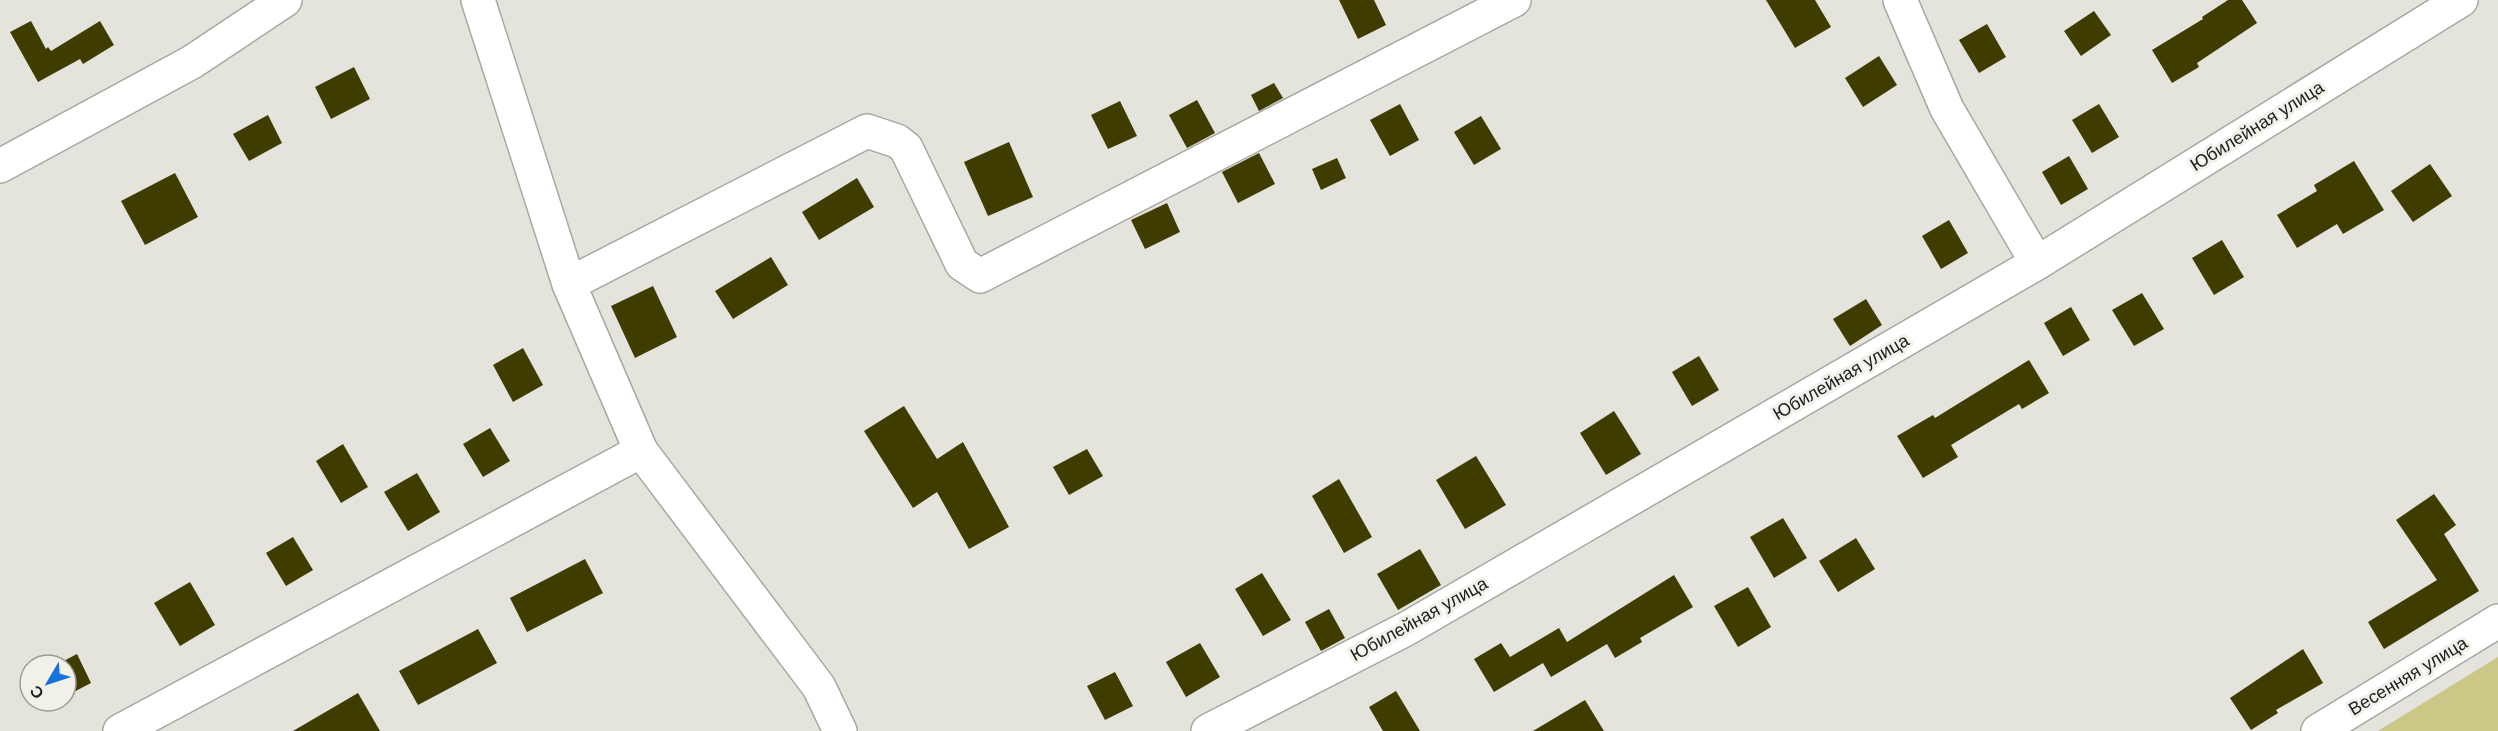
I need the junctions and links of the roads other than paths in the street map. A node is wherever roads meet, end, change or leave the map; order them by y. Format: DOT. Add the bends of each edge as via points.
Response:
graph roads {
  1 [pos="285,0"];
  2 [pos="478,0"];
  3 [pos="1514,0"];
  4 [pos="1900,0"];
  5 [pos="2461,0"];
  6 [pos="0,166"];
  7 [pos="2037,263"];
  8 [pos="569,284"];
  9 [pos="641,451"];
  10 [pos="2498,621"];
  11 [pos="120,731"];
  12 [pos="840,731"];
  13 [pos="1208,731"];
  14 [pos="2318,731"];
  1 -- 6 [label="street" via="192,62"];
  2 -- 8 [label="street"];
  3 -- 8 [label="street" via="980,276 962,264 906,148 867,131"];
  4 -- 7 [label="street" via="1947,109"];
  5 -- 7 [label="street, Юбилейная улица"];
  7 -- 13 [label="street, Юбилейная улица" via="1406,629"];
  8 -- 9 [label="street"];
  9 -- 11 [label="street"];
  9 -- 12 [label="street" via="819,687"];
  10 -- 14 [label="street, Весенняя улица"];
}
